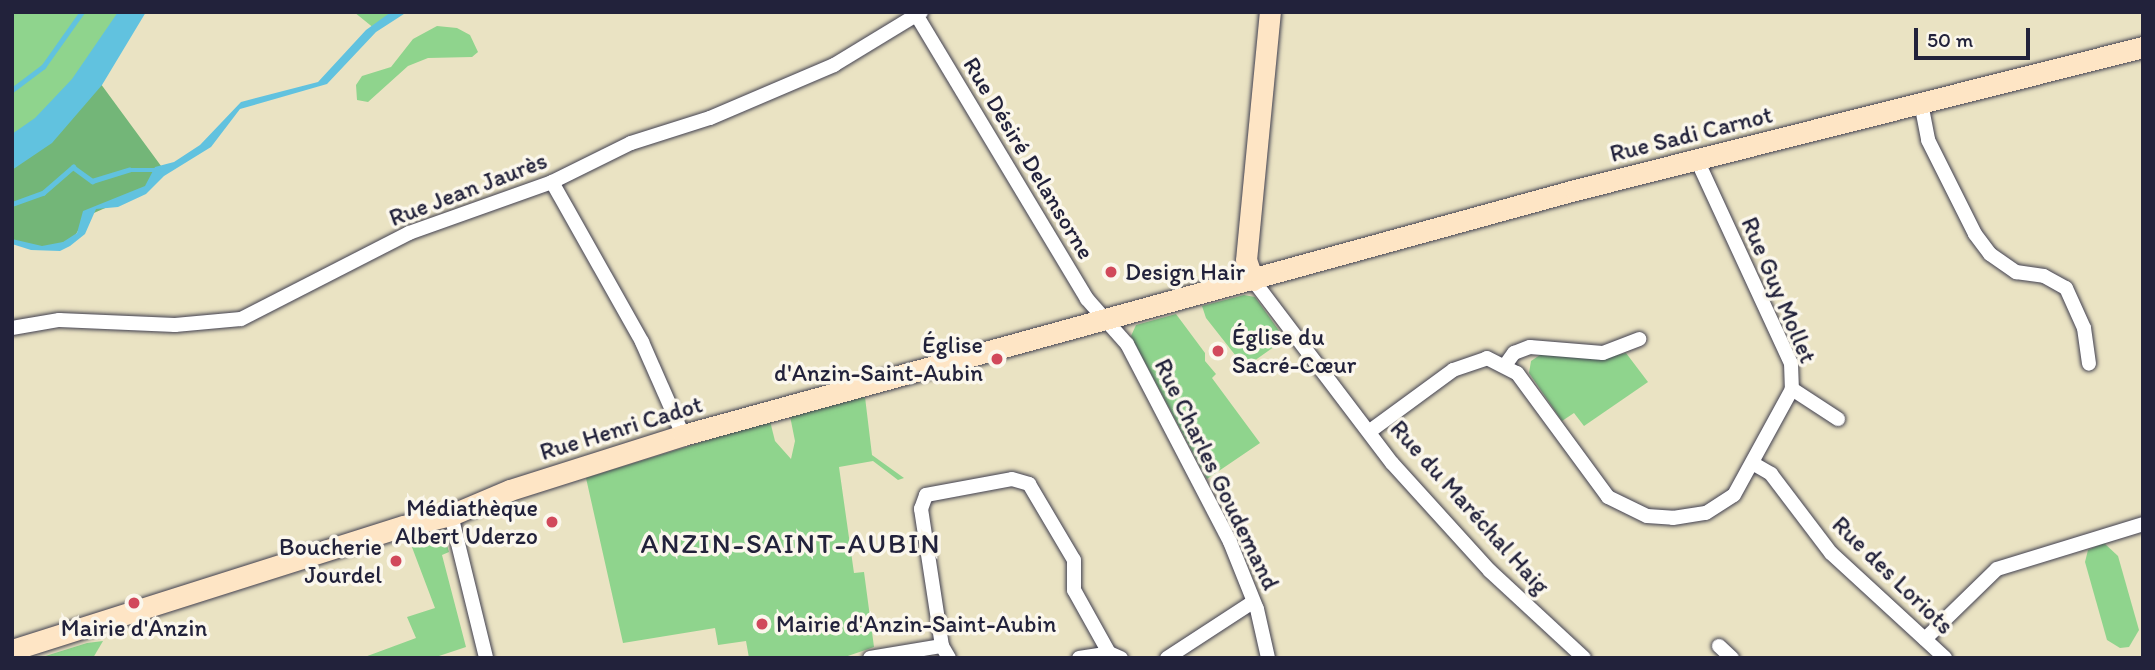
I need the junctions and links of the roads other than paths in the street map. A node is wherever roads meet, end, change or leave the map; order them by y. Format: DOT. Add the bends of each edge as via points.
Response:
graph roads {
  1 [pos="1270,12"];
  2 [pos="919,14"];
  3 [pos="2143,47"];
  4 [pos="1921,103"];
  5 [pos="1697,160"];
  6 [pos="552,182"];
  7 [pos="1253,279"];
  8 [pos="1107,319"];
  9 [pos="12,328"];
  10 [pos="1639,339"];
  11 [pos="1506,364"];
  12 [pos="2089,364"];
  13 [pos="1792,389"];
  14 [pos="1838,419"];
  15 [pos="1370,431"];
  16 [pos="683,435"];
  17 [pos="1754,464"];
  18 [pos="451,516"];
  19 [pos="2143,524"];
  20 [pos="1253,602"];
  21 [pos="1925,639"];
  22 [pos="1719,646"];
  23 [pos="12,650"];
  24 [pos="945,652"];
  25 [pos="1115,655"];
  26 [pos="486,658"];
  27 [pos="870,658"];
  28 [pos="1079,658"];
  29 [pos="1167,658"];
  30 [pos="1268,658"];
  31 [pos="1584,658"];
  32 [pos="1732,658"];
  33 [pos="1945,658"];
  1 -- 7 [label="main road" via="1246,260"];
  2 -- 6 [label="street, Rue Jean Jaurès" via="834,65 710,118 631,143"];
  2 -- 8 [label="street, Rue Désiré Delansorne" via="1087,299"];
  3 -- 4 [label="main road, Rue Sadi Carnot"];
  4 -- 5 [label="main road, Rue Sadi Carnot"];
  4 -- 12 [label="street" via="1928,140 1975,234 1990,254 2016,272 2044,276 2066,288 2084,328"];
  5 -- 7 [label="main road, Rue Sadi Carnot"];
  5 -- 13 [label="street, Rue Guy Mollet" via="1791,363"];
  6 -- 9 [label="street, Rue Jean Jaurès" via="409,233 241,319 175,325 59,320"];
  6 -- 16 [label="street" via="642,342"];
  7 -- 8 [label="main road, Rue Henri Cadot"];
  7 -- 15 [label="street, Rue du Maréchal Haig"];
  8 -- 16 [label="main road, Rue Henri Cadot"];
  8 -- 20 [label="street, Rue Charles Goudemand" via="1122,335 1180,442 1230,542"];
  10 -- 11 [label="street" via="1604,353 1530,347 1514,353"];
  11 -- 15 [label="street" via="1487,358 1453,370"];
  11 -- 17 [label="street" via="1608,497 1625,509 1673,518 1706,513 1734,495"];
  13 -- 14 [label="street, Rue Guy Mollet"];
  13 -- 17 [label="street"];
  15 -- 31 [label="street, Rue du Maréchal Haig" via="1392,463 1490,571"];
  16 -- 18 [label="main road, Rue Henri Cadot" via="510,490"];
  17 -- 21 [label="street, Rue des Loriots" via="1771,474 1831,553"];
  18 -- 23 [label="main road, Rue Henri Cadot" via="391,530"];
  18 -- 26 [label="street"];
  19 -- 21 [label="street" via="1997,569"];
  20 -- 29 [label="street"];
  20 -- 30 [label="street, Rue Charles Goudemand"];
  21 -- 33 [label="street, Rue des Loriots"];
  22 -- 32 [label="street"];
  24 -- 25 [label="street" via="921,509 926,495 1021,480 1029,484 1074,560 1074,590"];
  24 -- 27 [label="street"];
  25 -- 28 [label="street"];
}
